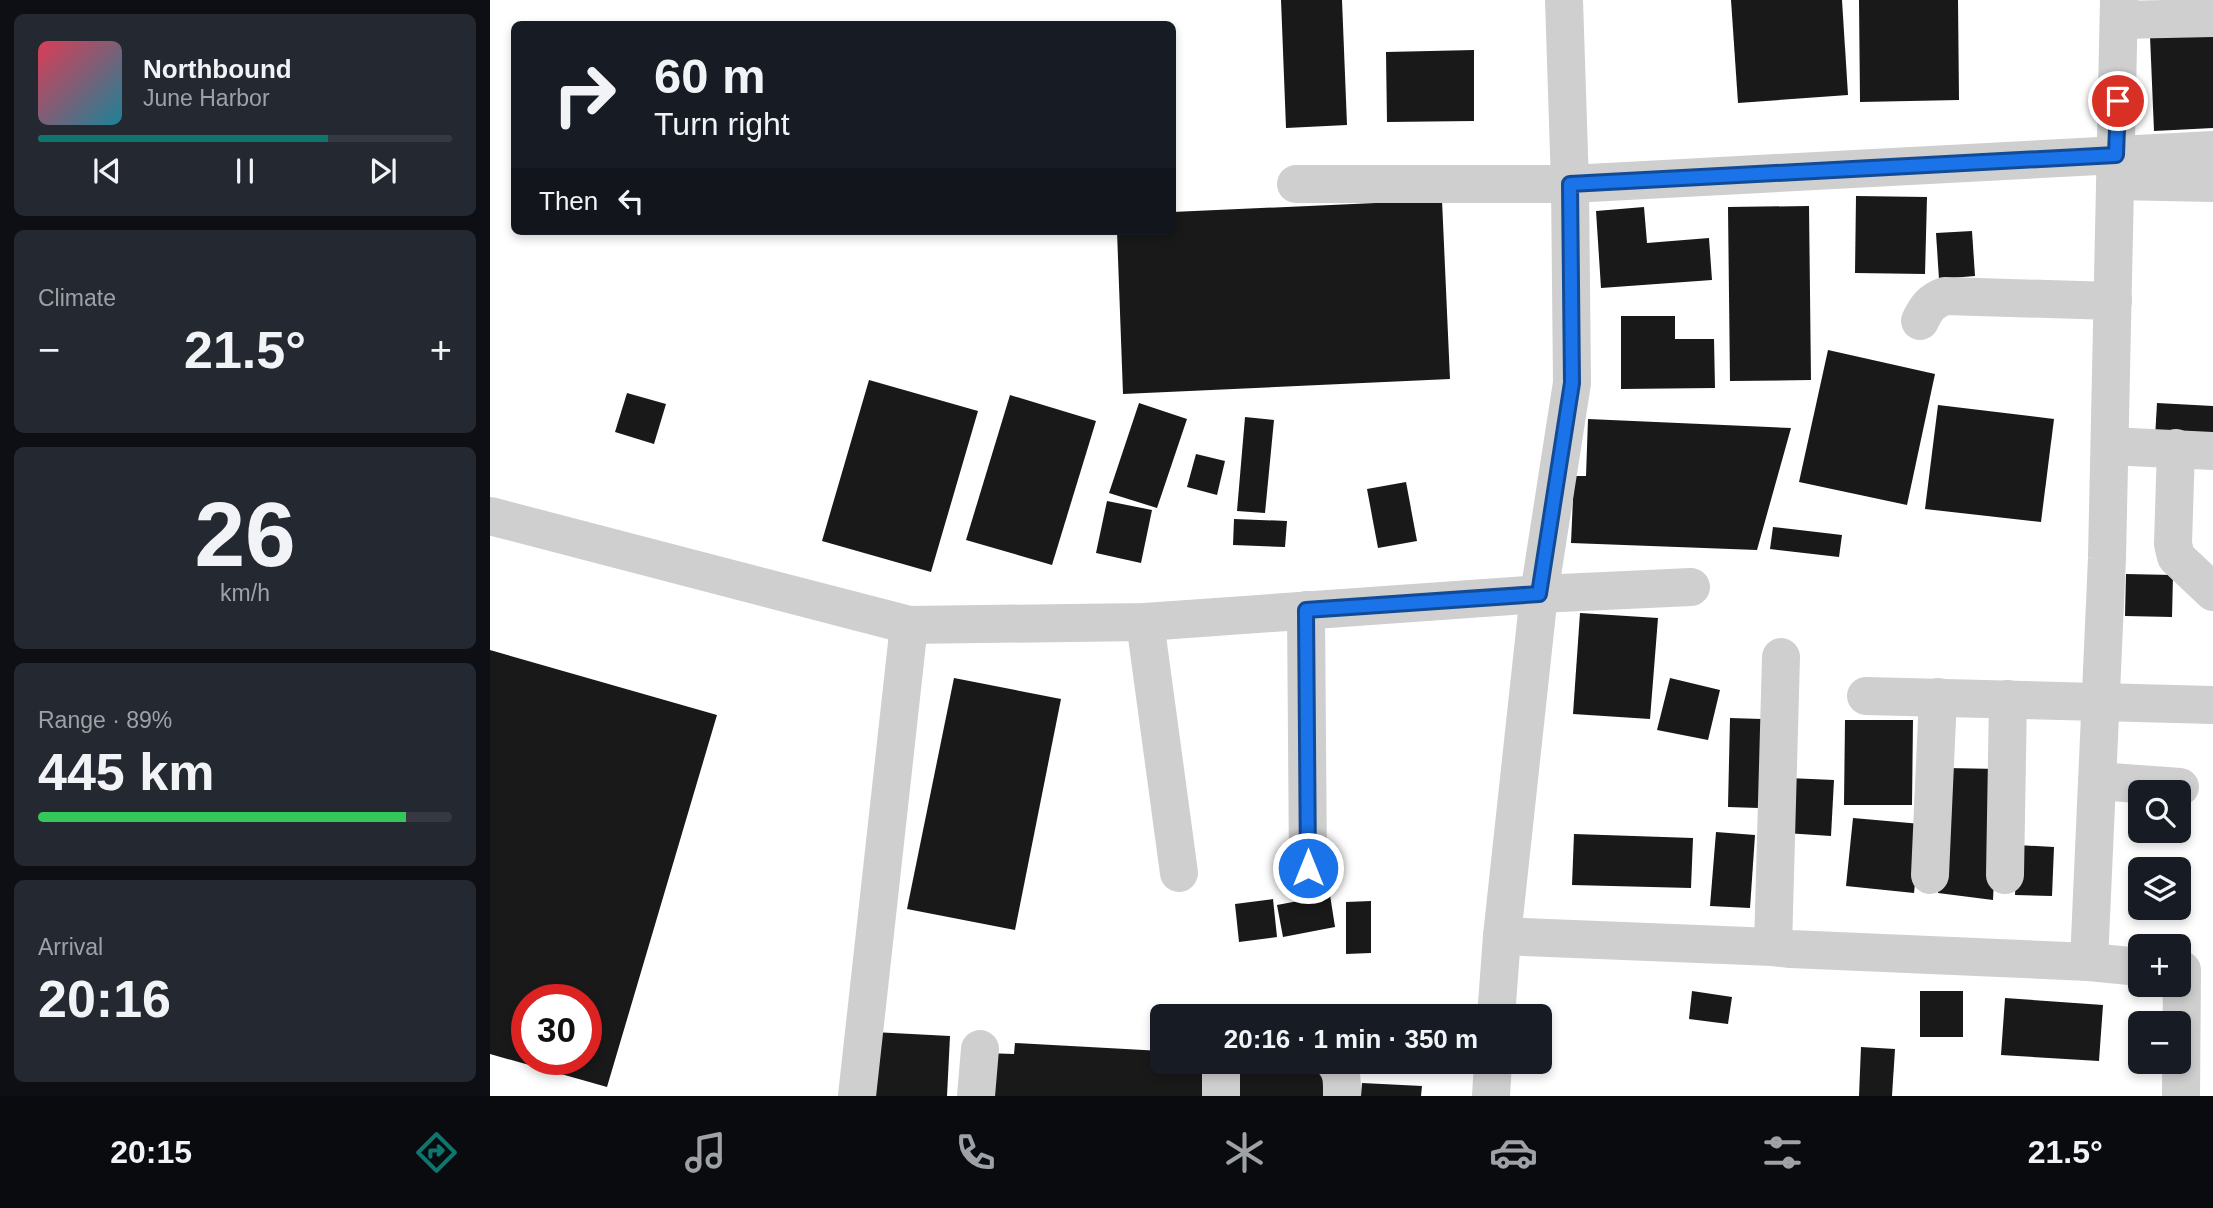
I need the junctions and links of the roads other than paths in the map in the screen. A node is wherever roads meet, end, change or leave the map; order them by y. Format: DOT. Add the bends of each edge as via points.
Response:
graph roads {
  1 [pos="1564,0"];
  2 [pos="2119,10"];
  3 [pos="2213,18"];
  4 [pos="2213,150"];
  5 [pos="2116,168"];
  6 [pos="2213,183"];
  7 [pos="1297,184"];
  8 [pos="1570,184"];
  9 [pos="2113,301"];
  10 [pos="1920,321"];
  11 [pos="2110,446"];
  12 [pos="2176,448"];
  13 [pos="2213,451"];
  14 [pos="490,516"];
  15 [pos="1692,587"];
  16 [pos="2213,592"];
  17 [pos="1539,594"];
  18 [pos="1306,610"];
  19 [pos="1145,622"];
  20 [pos="909,625"];
  21 [pos="1781,657"];
  22 [pos="1866,696"];
  23 [pos="1938,697"];
  24 [pos="2008,699"];
  25 [pos="2101,701"];
  26 [pos="2213,705"];
  27 [pos="2097,781"];
  28 [pos="2128,783"];
  29 [pos="1308,868"];
  30 [pos="1179,873"];
  31 [pos="1930,875"];
  32 [pos="2005,875"];
  33 [pos="1502,936"];
  34 [pos="1773,947"];
  35 [pos="2089,962"];
  36 [pos="2128,966"];
  37 [pos="2189,997"];
  38 [pos="1497,1004"];
  39 [pos="980,1049"];
  40 [pos="1222,1074"];
  41 [pos="1341,1074"];
  42 [pos="1492,1074"];
  43 [pos="857,1096"];
  44 [pos="976,1096"];
  45 [pos="1221,1096"];
  46 [pos="1342,1096"];
  47 [pos="1491,1096"];
  48 [pos="2181,1096"];
  1 -- 8 [label="street"];
  2 -- 3 [label="street"];
  2 -- 5 [label="street"];
  4 -- 5 [label="street"];
  5 -- 6 [label="street"];
  5 -- 8 [label="street"];
  5 -- 9 [label="street"];
  7 -- 8 [label="street"];
  8 -- 17 [label="street" via="1572,383"];
  9 -- 10 [label="street" via="1945,296 1926,308"];
  9 -- 11 [label="street"];
  11 -- 12 [label="street"];
  11 -- 25 [label="street"];
  12 -- 13 [label="street"];
  12 -- 16 [label="street" via="2176,557"];
  14 -- 20 [label="street"];
  15 -- 17 [label="street"];
  17 -- 18 [label="street"];
  17 -- 33 [label="street"];
  18 -- 19 [label="street"];
  18 -- 29 [label="street"];
  19 -- 20 [label="street"];
  19 -- 30 [label="street"];
  20 -- 43 [label="street"];
  21 -- 34 [label="street"];
  22 -- 23 [label="street"];
  23 -- 24 [label="street"];
  23 -- 31 [label="street"];
  24 -- 25 [label="street"];
  24 -- 32 [label="street"];
  25 -- 26 [label="street"];
  25 -- 27 [label="street"];
  27 -- 28 [label="street"];
  27 -- 35 [label="street"];
  33 -- 34 [label="street"];
  33 -- 38 [label="street"];
  34 -- 35 [label="street"];
  35 -- 36 [label="street"];
  37 -- 48 [label="street"];
  39 -- 44 [label="street"];
  40 -- 45 [label="street"];
  41 -- 46 [label="street"];
  42 -- 47 [label="street"];
}
